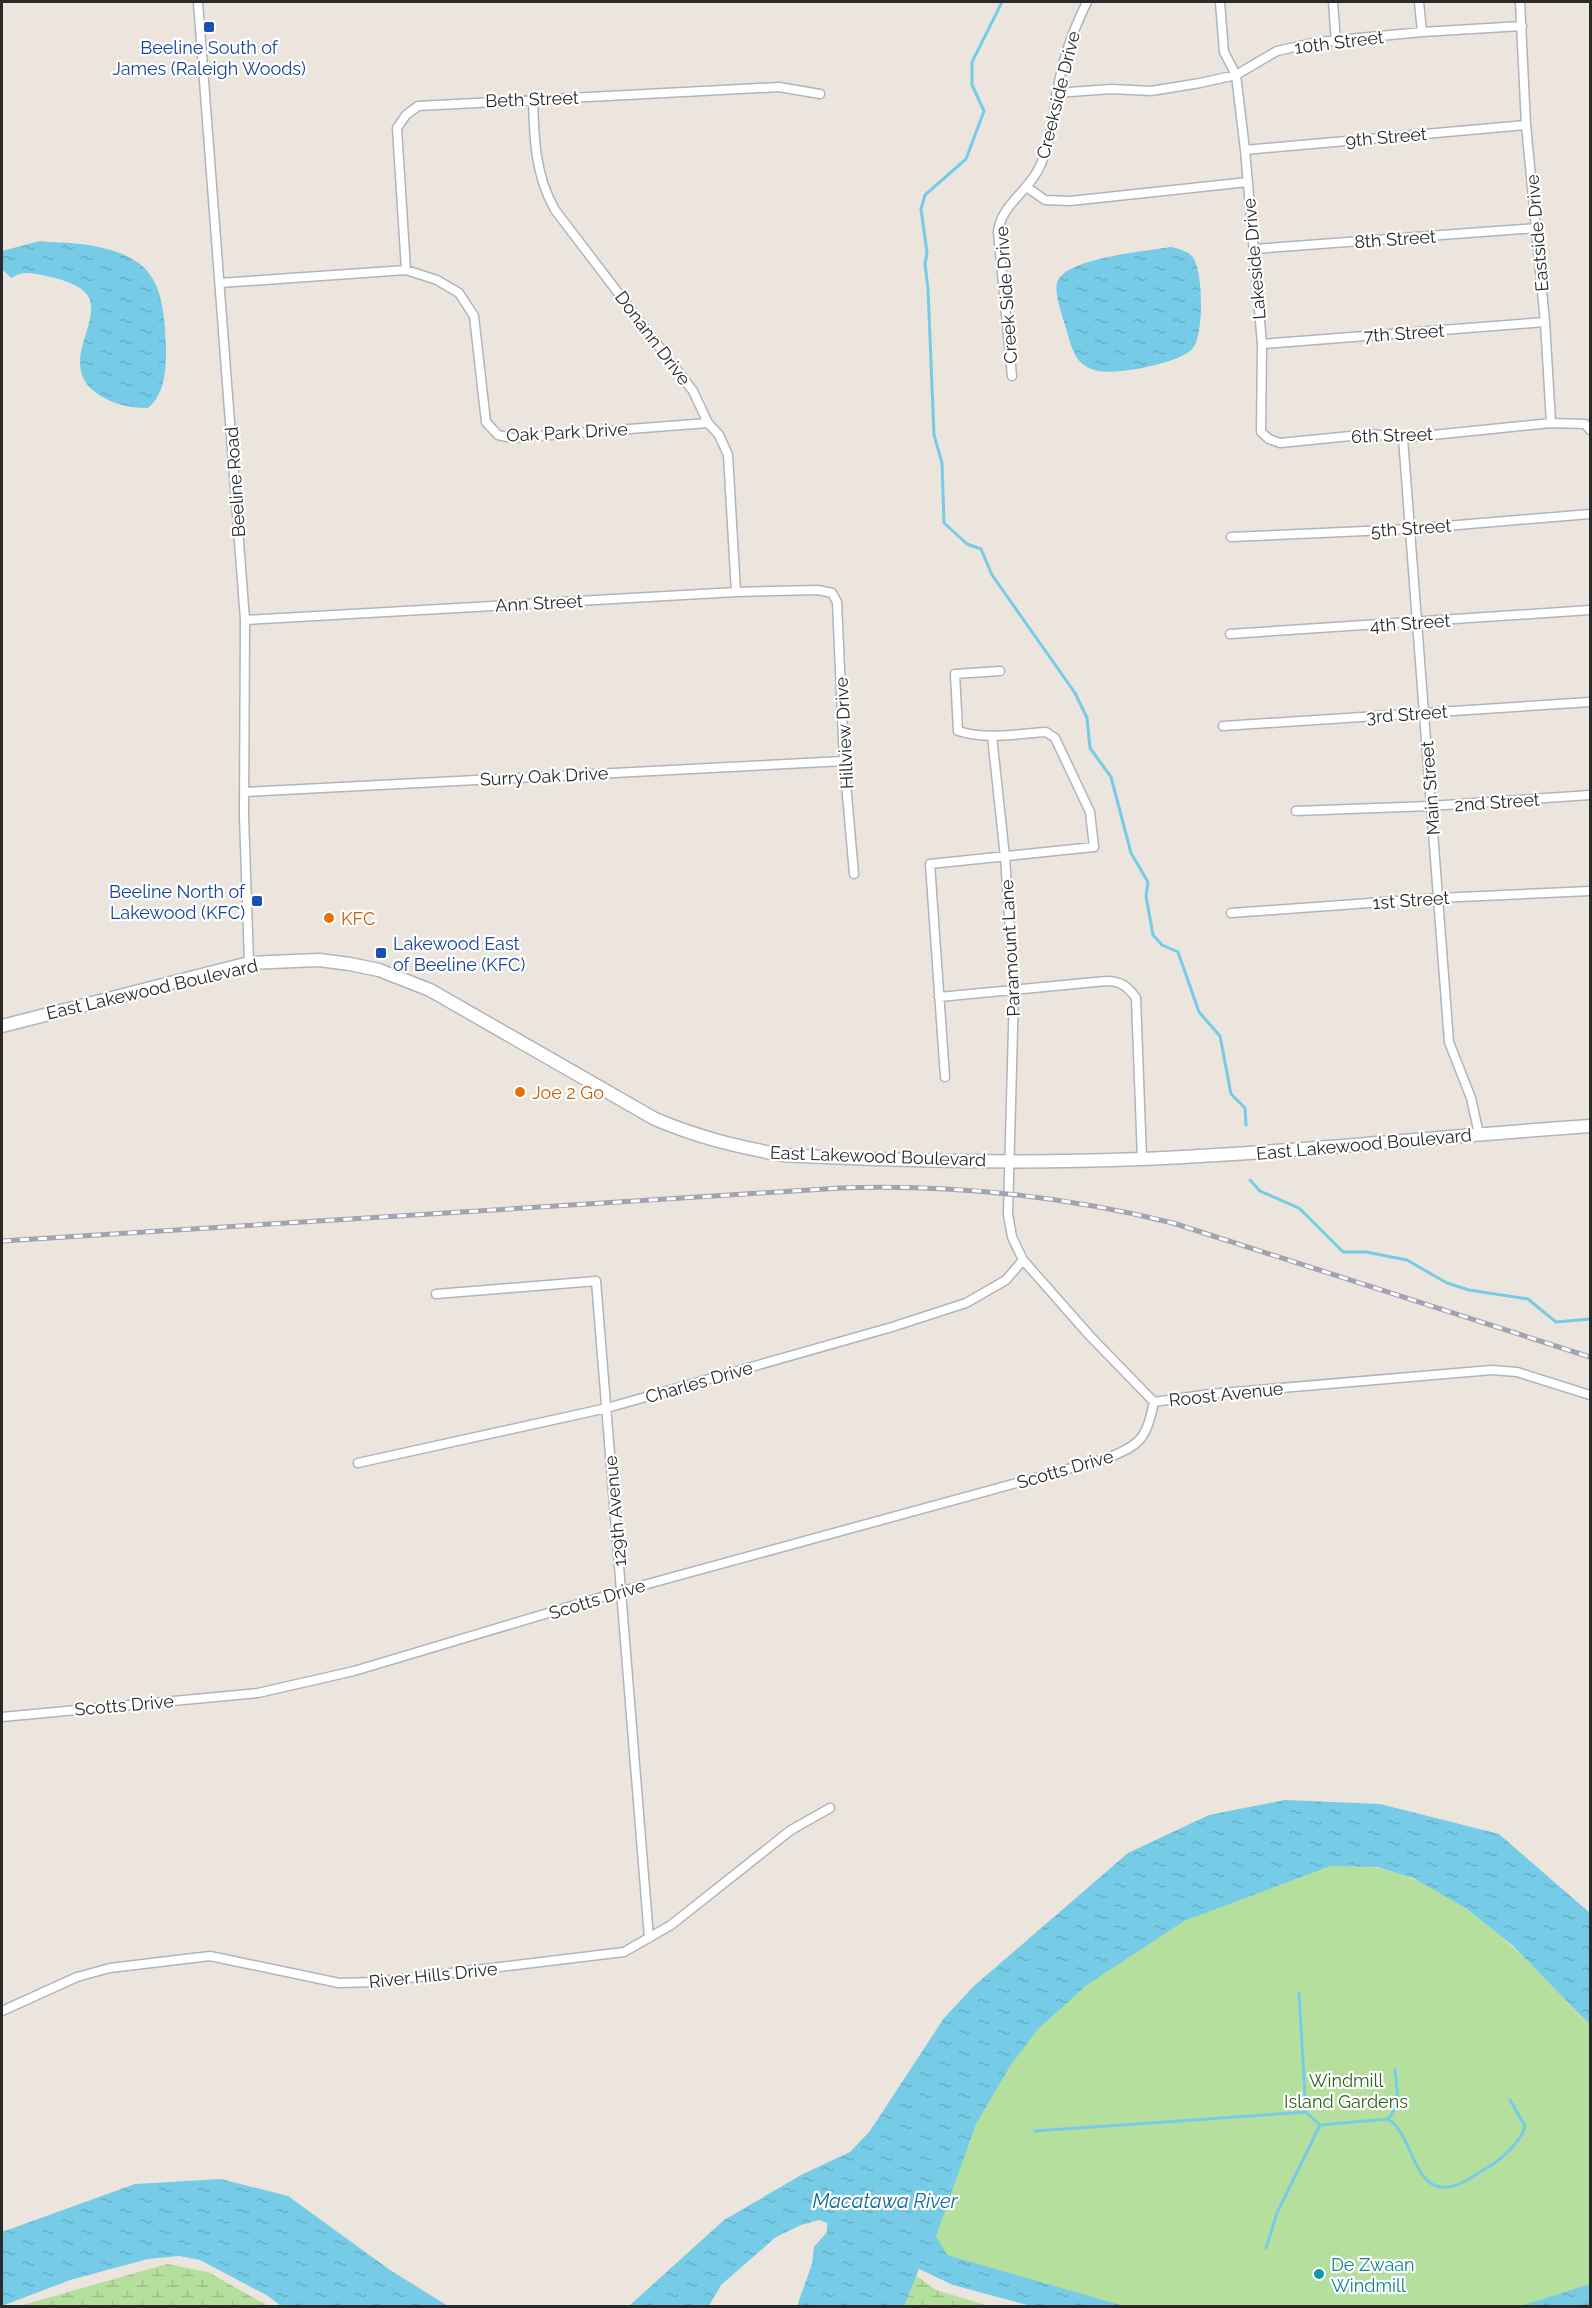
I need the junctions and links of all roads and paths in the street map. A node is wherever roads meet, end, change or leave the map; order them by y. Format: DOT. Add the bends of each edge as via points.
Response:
graph roads {
  1 [pos="198,2"];
  2 [pos="1087,2"];
  3 [pos="1220,2"];
  4 [pos="1333,2"];
  5 [pos="1419,2"];
  6 [pos="1520,2"];
  7 [pos="1522,26"];
  8 [pos="1422,32"];
  9 [pos="1336,42"];
  10 [pos="1236,75"];
  11 [pos="1056,93"];
  12 [pos="820,94"];
  13 [pos="533,99"];
  14 [pos="1527,125"];
  15 [pos="1245,150"];
  16 [pos="1248,182"];
  17 [pos="1028,188"];
  18 [pos="1536,228"];
  19 [pos="1254,249"];
  20 [pos="406,270"];
  21 [pos="220,283"];
  22 [pos="1545,322"];
  23 [pos="1262,344"];
  24 [pos="1012,376"];
  25 [pos="708,423"];
  26 [pos="1551,423"];
  27 [pos="1590,430"];
  28 [pos="1403,438"];
  29 [pos="1269,439"];
  30 [pos="1590,514"];
  31 [pos="1410,529"];
  32 [pos="1231,537"];
  33 [pos="736,592"];
  34 [pos="832,593"];
  35 [pos="1590,610"];
  36 [pos="245,620"];
  37 [pos="1418,622"];
  38 [pos="1230,634"];
  39 [pos="1000,671"];
  40 [pos="1590,702"];
  41 [pos="1425,713"];
  42 [pos="1222,726"];
  43 [pos="992,736"];
  44 [pos="844,761"];
  45 [pos="245,792"];
  46 [pos="1590,795"];
  47 [pos="1430,806"];
  48 [pos="1296,811"];
  49 [pos="1005,857"];
  50 [pos="855,874"];
  51 [pos="1590,891"];
  52 [pos="1438,898"];
  53 [pos="1231,913"];
  54 [pos="249,963"];
  55 [pos="1014,991"];
  56 [pos="939,997"];
  57 [pos="2,1026"];
  58 [pos="945,1077"];
  59 [pos="1590,1126"];
  60 [pos="1479,1134"];
  61 [pos="1142,1159"];
  62 [pos="1010,1160"];
  63 [pos="1023,1260"];
  64 [pos="436,1294"];
  65 [pos="1590,1395"];
  66 [pos="1154,1402"];
  67 [pos="607,1408"];
  68 [pos="358,1463"];
  69 [pos="622,1590"];
  70 [pos="2,1716"];
  71 [pos="830,1809"];
  72 [pos="649,1938"];
  73 [pos="2,2011"];
  1 -- 21 [label="street, Beeline Road"];
  2 -- 11 [label="street, Creekside Drive" via="1064,60"];
  3 -- 10 [label="street" via="1224,52"];
  4 -- 9 [label="street"];
  5 -- 8 [label="street"];
  6 -- 7 [label="street, Eastside Drive"];
  7 -- 8 [label="street, 10th Street"];
  7 -- 14 [label="street, Eastside Drive"];
  8 -- 9 [label="street, 10th Street"];
  9 -- 10 [label="street, 10th Street" via="1278,51"];
  10 -- 11 [label="street, 10th Street" via="1150,91"];
  10 -- 15 [label="street, Lakeside Drive"];
  11 -- 17 [label="street, Creekside Drive" via="1049,139"];
  12 -- 13 [label="street, Beth Street" via="779,87"];
  13 -- 20 [label="street, Beth Street" via="435,103 418,106 406,115 397,128"];
  13 -- 25 [label="street, Donann Drive" via="536,158 545,192 693,391"];
  14 -- 15 [label="street, 9th Street"];
  14 -- 18 [label="street, Eastside Drive"];
  15 -- 16 [label="street, Lakeside Drive"];
  16 -- 17 [label="street" via="1070,201 1045,200"];
  16 -- 19 [label="street, Lakeside Drive"];
  17 -- 24 [label="street, Creek Side Drive" via="1003,214 998,232"];
  18 -- 19 [label="street, 8th Street"];
  18 -- 22 [label="street, Eastside Drive"];
  19 -- 23 [label="street, Lakeside Drive"];
  20 -- 21 [label="street, Oak Park Drive"];
  20 -- 25 [label="street, Oak Park Drive" via="437,280 459,293 467,303 474,316 486,422 498,435 512,438"];
  21 -- 36 [label="street, Beeline Road"];
  22 -- 23 [label="street, 7th Street"];
  22 -- 26 [label="street, Eastside Drive"];
  23 -- 29 [label="street, Lakeside Drive" via="1261,432"];
  25 -- 33 [label="street, Donann Drive" via="728,455"];
  26 -- 27 [label="street" via="1585,424"];
  26 -- 28 [label="street, 6th Street"];
  28 -- 29 [label="street, 6th Street" via="1371,434 1280,443"];
  28 -- 31 [label="street, Main Street"];
  30 -- 31 [label="street, 5th Street"];
  31 -- 32 [label="street, 5th Street"];
  31 -- 37 [label="street, Main Street"];
  33 -- 34 [label="street, Ann Street"];
  33 -- 36 [label="street, Ann Street"];
  34 -- 44 [label="street, Hillview Drive" via="837,602"];
  35 -- 37 [label="street, 4th Street"];
  36 -- 45 [label="street, Beeline Road"];
  37 -- 38 [label="street, 4th Street"];
  37 -- 41 [label="street, Main Street"];
  39 -- 43 [label="street" via="955,674 958,731"];
  40 -- 41 [label="street, 3rd Street"];
  41 -- 42 [label="street, 3rd Street"];
  41 -- 47 [label="street, Main Street"];
  43 -- 49 [label="street, Paramount Lane"];
  43 -- 49 [label="street" via="1046,732 1055,738 1090,812 1094,847"];
  44 -- 45 [label="street, Surry Oak Drive"];
  44 -- 50 [label="street, Hillview Drive"];
  45 -- 54 [label="street, Beeline Road"];
  46 -- 47 [label="street, 2nd Street"];
  47 -- 48 [label="street, 2nd Street"];
  47 -- 52 [label="street, Main Street"];
  49 -- 55 [label="street, Paramount Lane"];
  49 -- 56 [label="street" via="930,864"];
  51 -- 52 [label="street, 1st Street"];
  52 -- 53 [label="street, 1st Street"];
  52 -- 60 [label="street, Main Street" via="1449,1042 1471,1098"];
  54 -- 57 [label="main road, East Lakewood Boulevard"];
  54 -- 62 [label="main road, East Lakewood Boulevard" via="319,960 387,973 430,990 655,1119 720,1143 782,1155"];
  55 -- 56 [label="street"];
  55 -- 61 [label="street" via="1117,981 1128,987 1136,998"];
  55 -- 62 [label="street, Paramount Lane"];
  56 -- 58 [label="street"];
  59 -- 60 [label="main road, East Lakewood Boulevard"];
  60 -- 61 [label="main road, East Lakewood Boulevard" via="1251,1154"];
  61 -- 62 [label="main road, East Lakewood Boulevard"];
  62 -- 63 [label="street, Roost Avenue" via="1008,1214 1012,1238"];
  63 -- 66 [label="street, Roost Avenue"];
  63 -- 67 [label="street, Charles Drive" via="1006,1280 966,1303"];
  64 -- 67 [label="street, 129th Avenue" via="596,1281"];
  65 -- 66 [label="street, Roost Avenue" via="1517,1372 1492,1370"];
  66 -- 69 [label="street, Scotts Drive" via="1149,1426 1135,1447 1108,1458"];
  67 -- 68 [label="street, Charles Drive"];
  67 -- 69 [label="street, 129th Avenue"];
  69 -- 70 [label="street, Scotts Drive" via="364,1668 258,1693"];
  69 -- 72 [label="street, 129th Avenue"];
  71 -- 72 [label="street, River Hills Drive" via="792,1830 711,1895"];
  72 -- 73 [label="street, River Hills Drive" via="610,1955 376,1982 339,1983 210,1956 148,1961 77,1977"];
}
